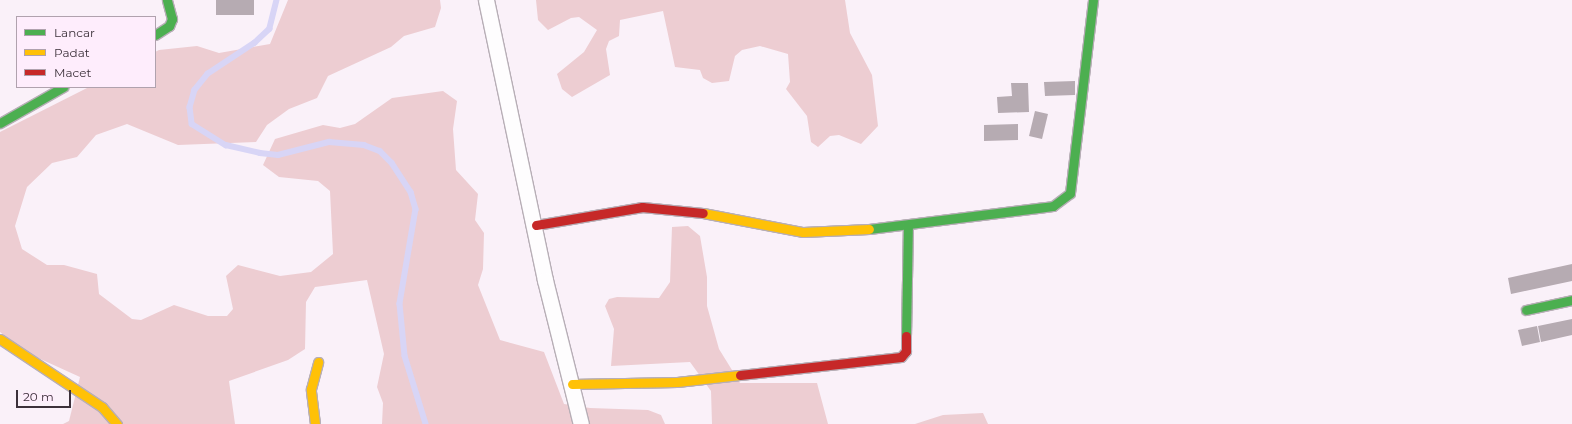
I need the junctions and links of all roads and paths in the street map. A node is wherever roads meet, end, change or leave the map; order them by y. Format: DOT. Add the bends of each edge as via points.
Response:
graph roads {
  1 [pos="167,0"];
  2 [pos="486,0"];
  3 [pos="1093,0"];
  4 [pos="156,35"];
  5 [pos="61,88"];
  6 [pos="0,123"];
  7 [pos="536,225"];
  8 [pos="908,225"];
  9 [pos="1572,300"];
  10 [pos="1526,310"];
  11 [pos="0,339"];
  12 [pos="318,362"];
  13 [pos="572,384"];
  14 [pos="117,424"];
  15 [pos="315,424"];
  16 [pos="581,424"];
  1 -- 4 [label="street" via="172,20 169,26"];
  2 -- 7 [label="street"];
  3 -- 8 [label="street" via="1068,197 1043,208"];
  5 -- 6 [label="street"];
  7 -- 8 [label="street" via="642,207 687,210 803,232"];
  7 -- 13 [label="street" via="545,280"];
  8 -- 13 [label="street" via="906,350 901,357 677,382"];
  9 -- 10 [label="street"];
  11 -- 14 [label="street" via="102,407"];
  12 -- 15 [label="street" via="311,389"];
  13 -- 16 [label="street"];
}
